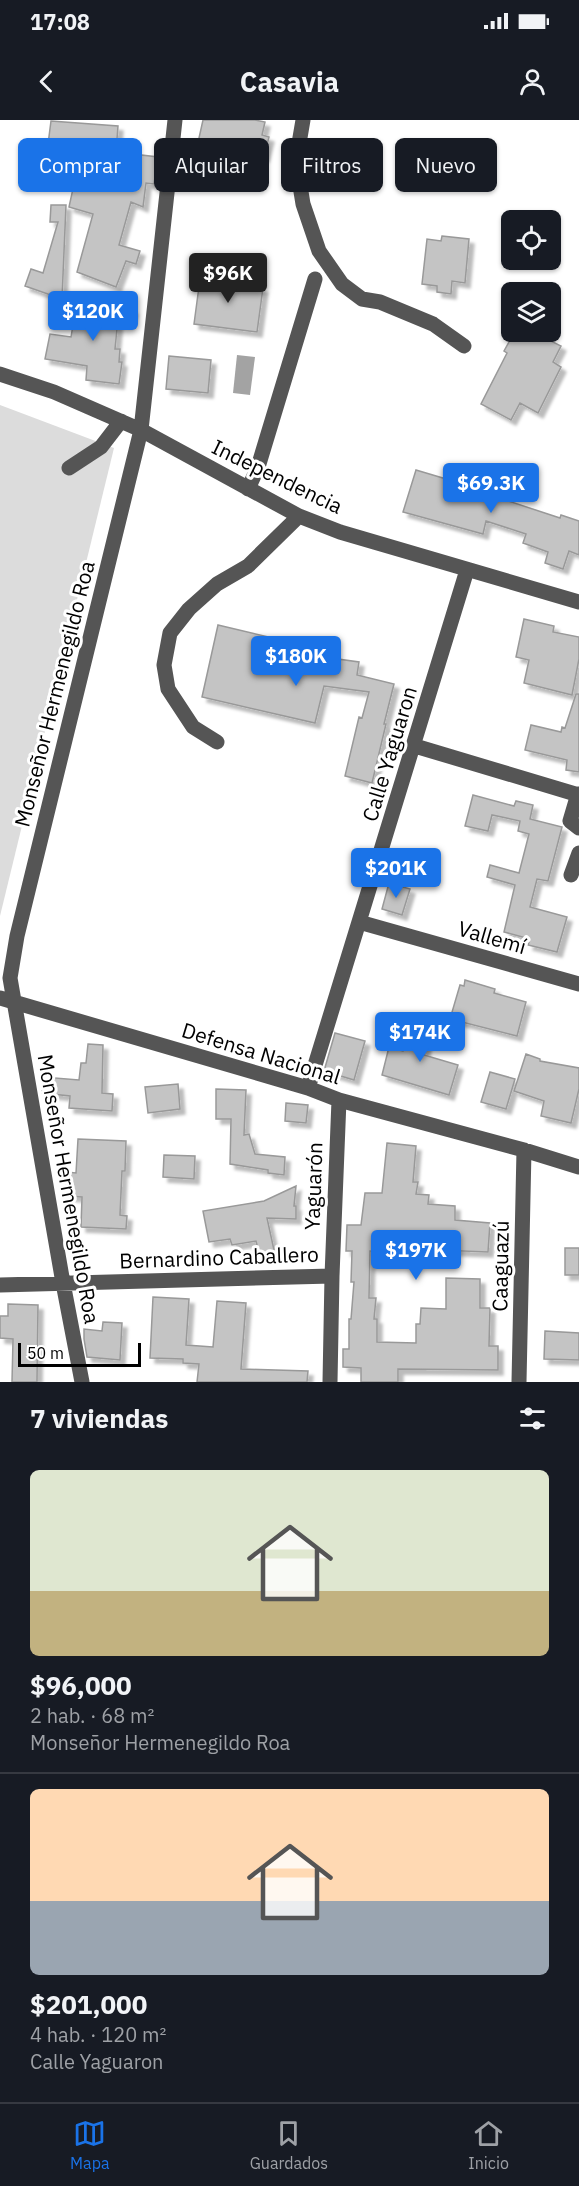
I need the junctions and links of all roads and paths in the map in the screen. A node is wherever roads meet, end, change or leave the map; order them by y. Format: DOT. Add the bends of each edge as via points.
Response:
graph roads {
  1 [pos="175,120"];
  2 [pos="303,120"];
  3 [pos="315,279"];
  4 [pos="464,346"];
  5 [pos="0,374"];
  6 [pos="121,421"];
  7 [pos="141,430"];
  8 [pos="69,468"];
  9 [pos="248,489"];
  10 [pos="299,516"];
  11 [pos="467,570"];
  12 [pos="579,602"];
  13 [pos="217,742"];
  14 [pos="415,746"];
  15 [pos="579,795"];
  16 [pos="579,828"];
  17 [pos="579,853"];
  18 [pos="571,875"];
  19 [pos="359,922"];
  20 [pos="579,984"];
  21 [pos="7,1000"];
  22 [pos="308,1088"];
  23 [pos="339,1100"];
  24 [pos="524,1150"];
  25 [pos="579,1167"];
  26 [pos="332,1276"];
  27 [pos="63,1283"];
  28 [pos="0,1286"];
  29 [pos="82,1382"];
  30 [pos="330,1382"];
  31 [pos="519,1382"];
  1 -- 7 [label="street, Monseñor Hermenegildo Roa"];
  2 -- 4 [label="street" via="296,161 303,204 319,251 342,284 362,299 380,302 433,324"];
  3 -- 9 [label="street"];
  5 -- 6 [label="street, Independencia"];
  6 -- 7 [label="street, Independencia"];
  6 -- 8 [label="street" via="101,447"];
  7 -- 9 [label="street, Independencia"];
  7 -- 21 [label="street, Monseñor Hermenegildo Roa" via="17,936"];
  9 -- 10 [label="street, Independencia"];
  10 -- 11 [label="street, Independencia"];
  10 -- 13 [label="street" via="248,566 217,584 189,609 170,633 164,665 168,689 193,727"];
  11 -- 12 [label="street, Independencia"];
  11 -- 14 [label="street, Calle Yaguaron"];
  14 -- 15 [label="street"];
  14 -- 19 [label="street, Calle Yaguaron"];
  15 -- 16 [label="street" via="570,821"];
  17 -- 18 [label="street"];
  19 -- 20 [label="street, Vallemí"];
  19 -- 22 [label="street, Calle Yaguaron"];
  21 -- 22 [label="street, Defensa Nacional"];
  21 -- 27 [label="street, Monseñor Hermenegildo Roa"];
  22 -- 23 [label="street, Defensa Nacional"];
  23 -- 24 [label="street, Defensa Nacional"];
  23 -- 26 [label="street, Yaguarón"];
  24 -- 25 [label="street, Defensa Nacional"];
  24 -- 31 [label="street, Caaguazú"];
  26 -- 27 [label="street, Bernardino Caballero"];
  26 -- 30 [label="street, Yaguarón"];
  27 -- 28 [label="street, Bernardino Caballero"];
  27 -- 29 [label="street, Monseñor Hermenegildo Roa"];
}
